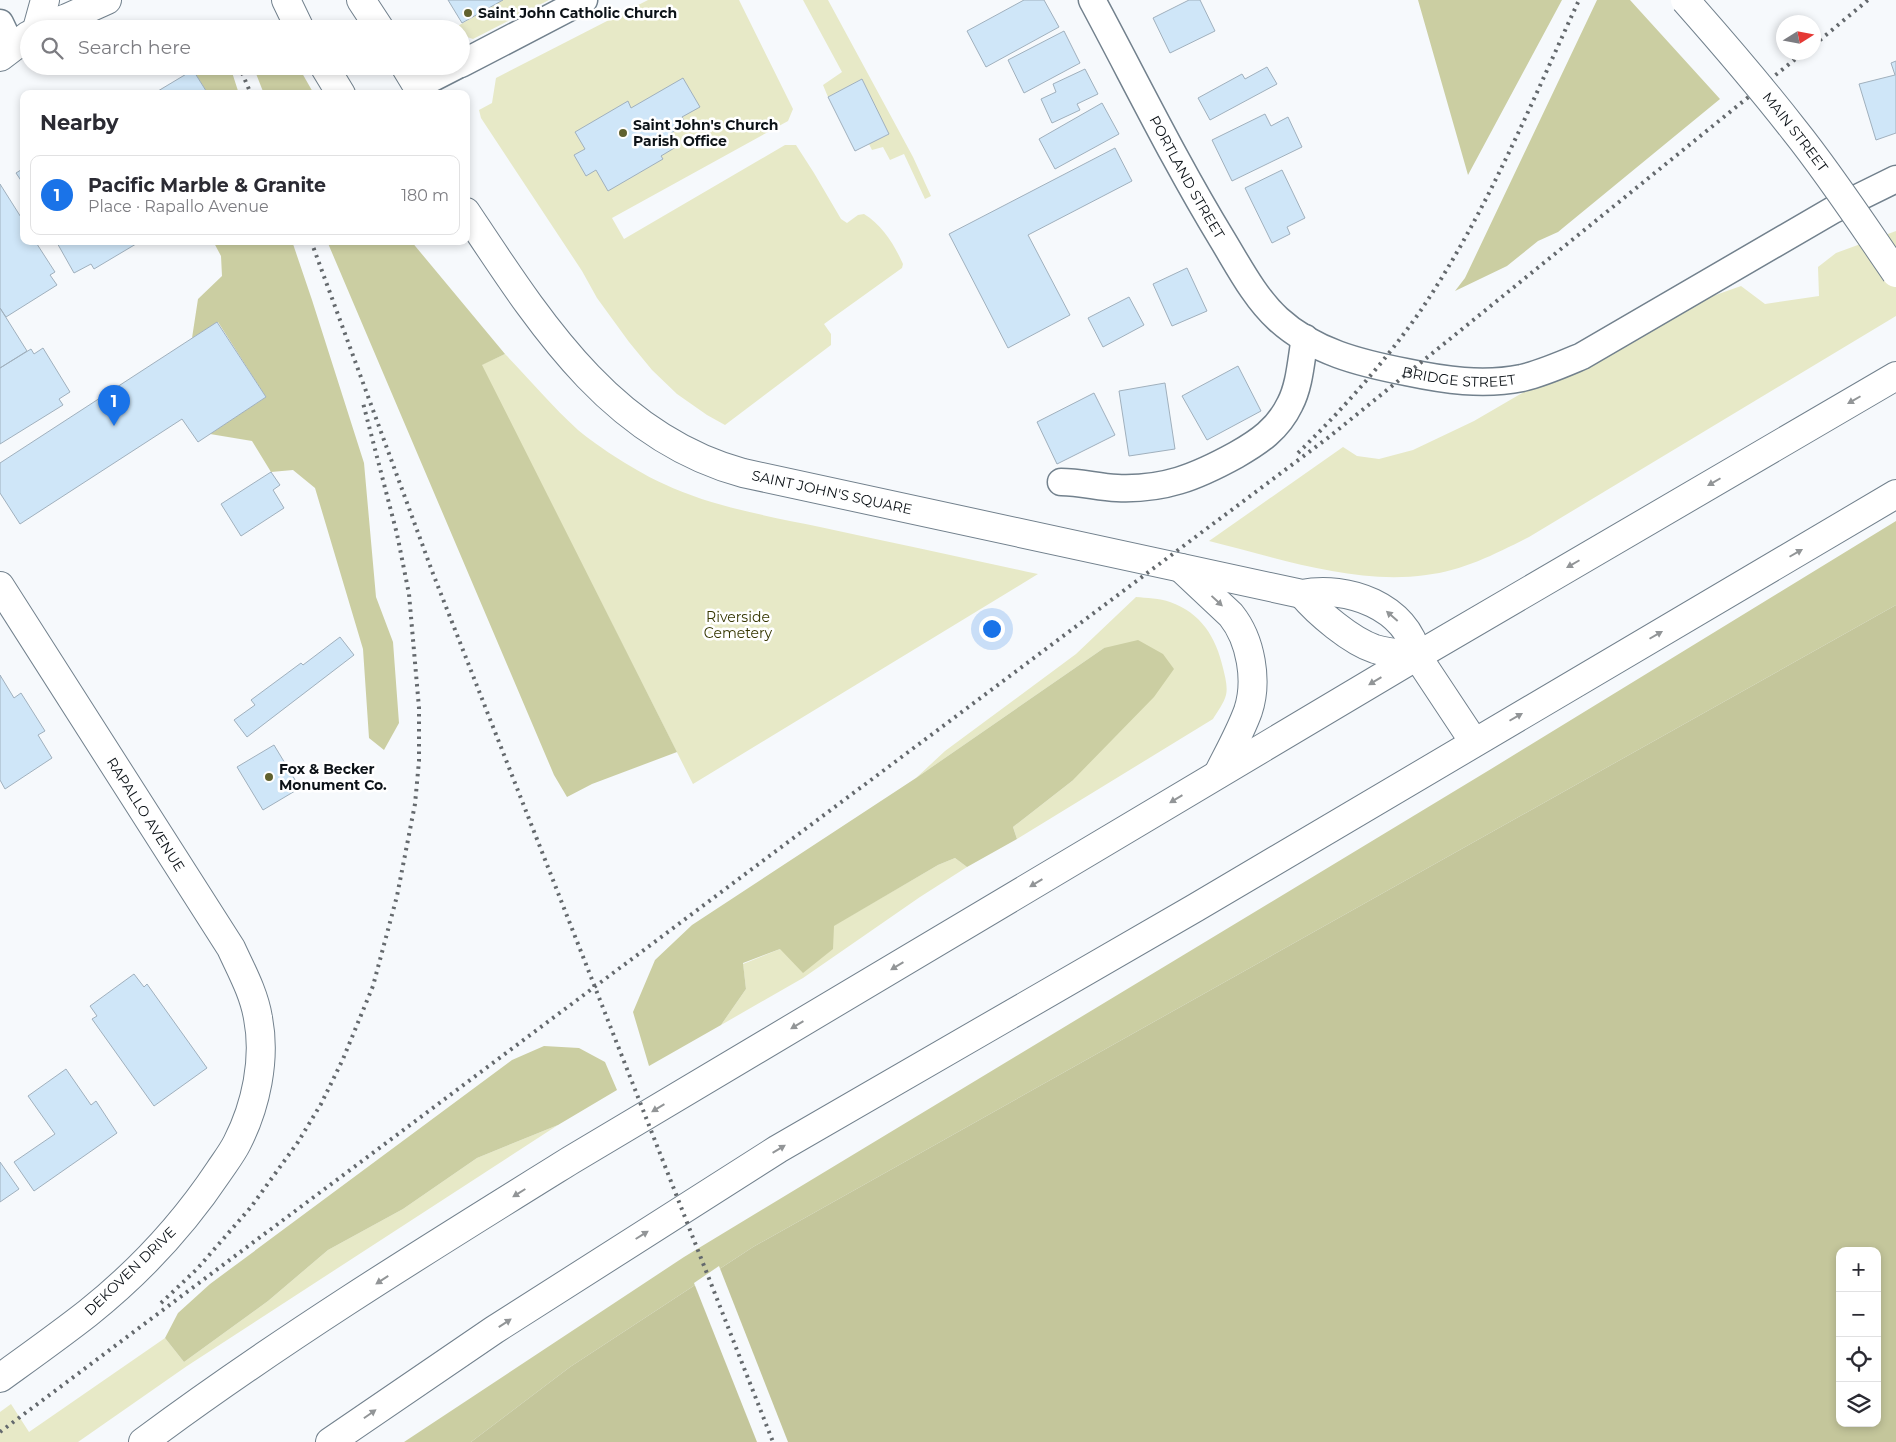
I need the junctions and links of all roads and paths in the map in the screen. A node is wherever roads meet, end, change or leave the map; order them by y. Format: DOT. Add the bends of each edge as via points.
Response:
graph roads {
  1 [pos="45,0"];
  2 [pos="107,0"];
  3 [pos="286,0"];
  4 [pos="361,0"];
  5 [pos="584,0"];
  6 [pos="1092,0"];
  7 [pos="1685,0"];
  8 [pos="39,20"];
  9 [pos="62,20"];
  10 [pos="296,20"];
  11 [pos="374,20"];
  12 [pos="0,23"];
  13 [pos="14,47"];
  14 [pos="470,59"];
  15 [pos="329,75"];
  16 [pos="433,75"];
  17 [pos="415,82"];
  18 [pos="339,90"];
  19 [pos="1896,179"];
  20 [pos="470,218"];
  21 [pos="1896,273"];
  22 [pos="1305,338"];
  23 [pos="1896,376"];
  24 [pos="1061,482"];
  25 [pos="1896,494"];
  26 [pos="1181,568"];
  27 [pos="0,586"];
  28 [pos="1302,594"];
  29 [pos="1417,656"];
  30 [pos="1474,742"];
  31 [pos="1218,774"];
  32 [pos="261,1055"];
  33 [pos="3,1370"];
  34 [pos="143,1442"];
  35 [pos="330,1442"];
  1 -- 8 [label="main road"];
  2 -- 9 [label="main road"];
  3 -- 10 [label="main road"];
  4 -- 11 [label="main road"];
  5 -- 14 [label="street"];
  6 -- 22 [label="street, PORTLAND STREET" via="1191,186 1241,270 1279,320"];
  7 -- 21 [label="main road, MAIN STREET, bridge" via="1795,131"];
  12 -- 13 [label="street"];
  15 -- 18 [label="main road"];
  16 -- 17 [label="street"];
  19 -- 22 [label="street, BRIDGE STREET" via="1818,219 1582,356 1522,378 1470,382 1444,379 1360,363 1338,356"];
  20 -- 26 [label="main road, SAINT JOHN'S SQUARE" via="527,300 587,376 638,422 694,457 742,473"];
  22 -- 24 [label="street" via="1290,404 1274,429 1258,443 1179,482 1117,488"];
  23 -- 29 [label="main road, one-way"];
  30 -- 25 [label="main road, one-way"];
  26 -- 28 [label="main road, SAINT JOHN'S SQUARE"];
  26 -- 31 [label="main road, one-way" via="1238,624 1251,662 1248,711"];
  27 -- 32 [label="main road, RAPALLO AVENUE" via="231,948 248,984 258,1018"];
  28 -- 29 [label="main road" via="1317,610 1364,644 1379,650"];
  29 -- 28 [label="main road, SAINT JOHN'S SQUARE, one-way" via="1407,631 1374,603 1338,592"];
  29 -- 30 [label="main road, SAINT JOHN'S SQUARE"];
  29 -- 31 [label="main road, one-way"];
  35 -- 30 [label="main road, one-way" via="502,1325 778,1149"];
  31 -- 34 [label="main road, one-way" via="563,1165 281,1345"];
  32 -- 33 [label="main road, DEKOVEN DRIVE" via="254,1096 237,1143 173,1232 89,1312"];
}
